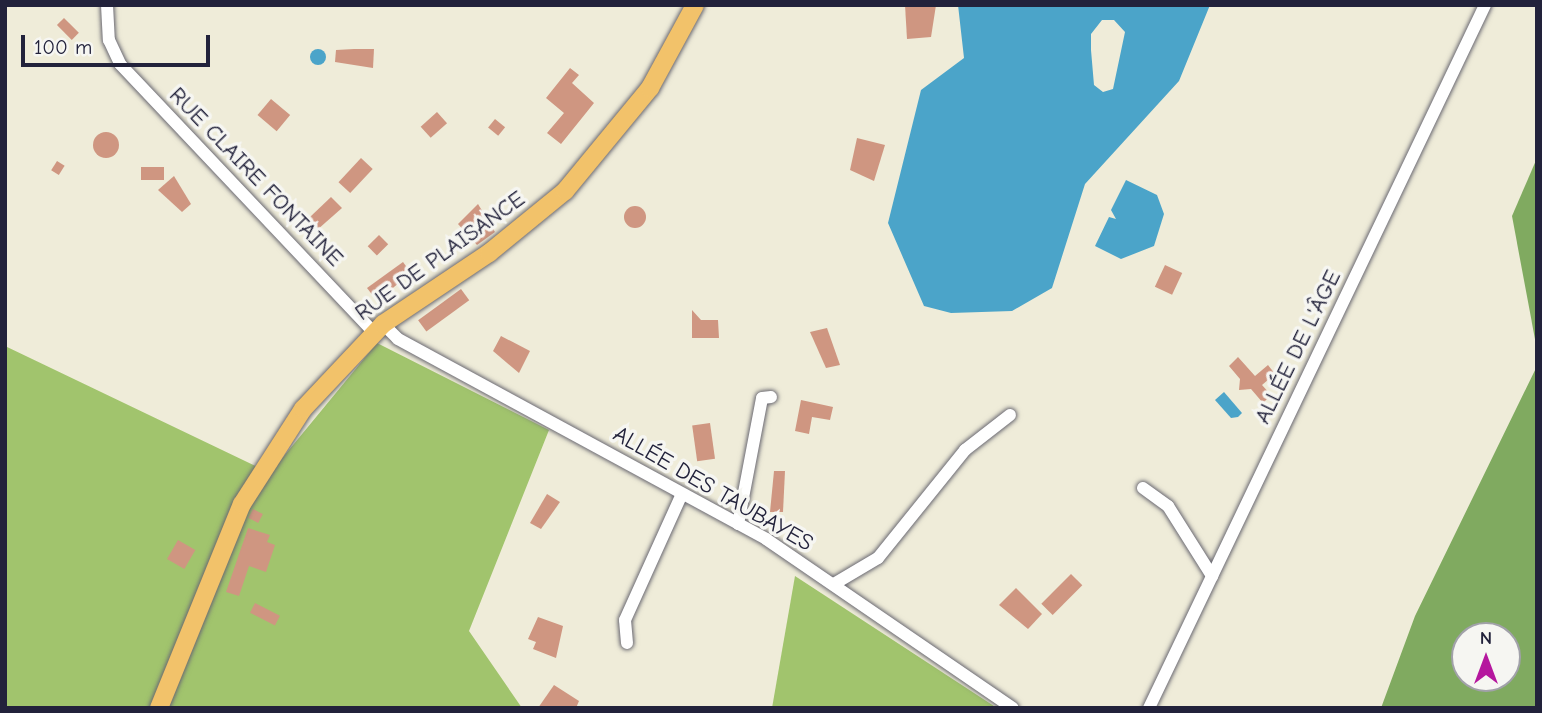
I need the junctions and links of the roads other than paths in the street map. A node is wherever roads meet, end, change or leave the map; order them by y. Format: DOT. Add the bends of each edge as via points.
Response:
graph roads {
  1 [pos="107,5"];
  2 [pos="695,5"];
  3 [pos="1485,5"];
  4 [pos="379,328"];
  5 [pos="771,397"];
  6 [pos="1010,415"];
  7 [pos="1143,488"];
  8 [pos="682,494"];
  9 [pos="738,524"];
  10 [pos="1212,576"];
  11 [pos="834,584"];
  12 [pos="627,643"];
  13 [pos="159,708"];
  14 [pos="1013,708"];
  15 [pos="1149,708"];
  1 -- 4 [label="street, RUE CLAIRE FONTAINE" via="109,40 120,64"];
  2 -- 4 [label="main road, RUE DE PLAISANCE" via="650,88 565,191 489,253"];
  3 -- 10 [label="street, ALLÉE DE L'ÂGE"];
  4 -- 8 [label="street, ALLÉE DES TAUBAYES"];
  4 -- 13 [label="main road, RUE DE PLAISANCE" via="303,409 262,469 211,573"];
  5 -- 9 [label="street" via="762,398"];
  6 -- 11 [label="street" via="965,450 878,558"];
  7 -- 10 [label="street" via="1168,506"];
  8 -- 9 [label="street, ALLÉE DES TAUBAYES"];
  8 -- 12 [label="street" via="625,620"];
  9 -- 11 [label="street, ALLÉE DES TAUBAYES"];
  10 -- 15 [label="street, ALLÉE DE L'ÂGE"];
  11 -- 14 [label="street, ALLÉE DES TAUBAYES"];
}
